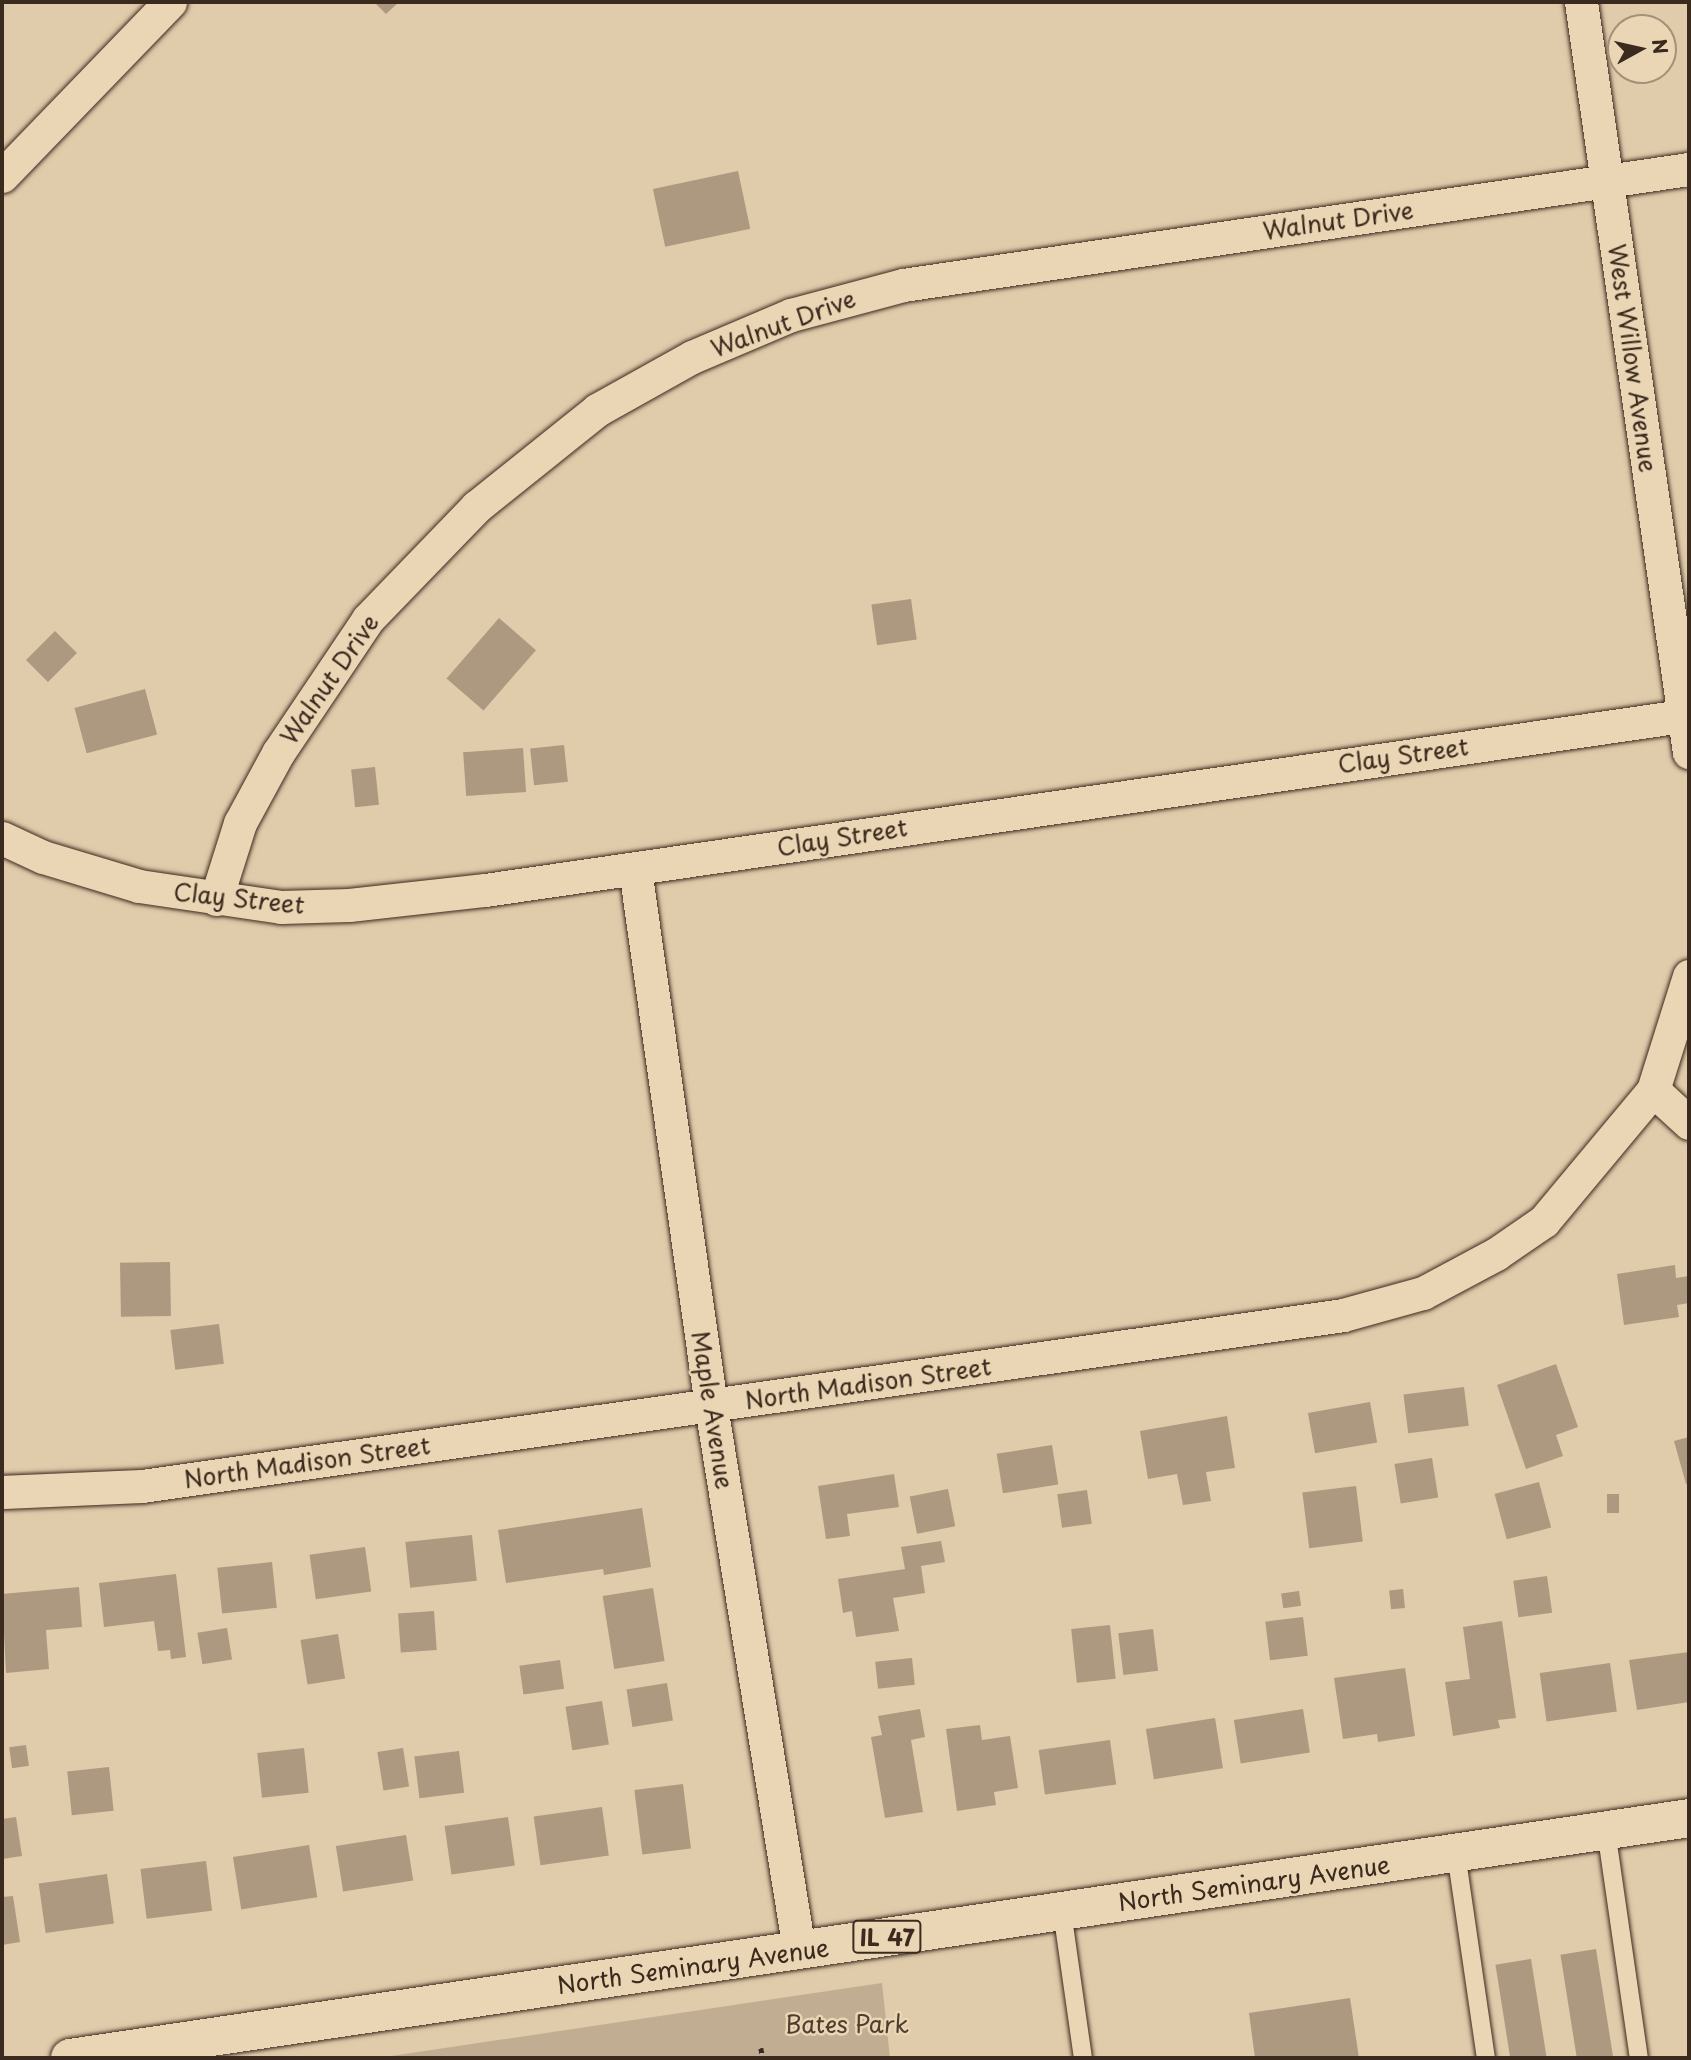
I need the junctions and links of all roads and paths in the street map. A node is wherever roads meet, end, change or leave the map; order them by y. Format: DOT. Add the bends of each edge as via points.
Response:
graph roads {
  1 [pos="170,2"];
  2 [pos="1581,2"];
  3 [pos="1689,169"];
  4 [pos="2,176"];
  5 [pos="1607,182"];
  6 [pos="1687,715"];
  7 [pos="1689,752"];
  8 [pos="2,838"];
  9 [pos="635,869"];
  10 [pos="216,899"];
  11 [pos="1689,976"];
  12 [pos="1653,1090"];
  13 [pos="1689,1123"];
  14 [pos="711,1406"];
  15 [pos="2,1492"];
  16 [pos="1689,1818"];
  17 [pos="1606,1830"];
  18 [pos="1456,1853"];
  19 [pos="1062,1911"];
  20 [pos="799,1950"];
  21 [pos="761,2048"];
  22 [pos="80,2058"];
  23 [pos="763,2058"];
  24 [pos="1083,2058"];
  25 [pos="1486,2058"];
  26 [pos="1639,2058"];
  1 -- 4 [label="street"];
  2 -- 5 [label="street, West Willow Avenue"];
  3 -- 5 [label="street, Walnut Drive"];
  5 -- 6 [label="street, West Willow Avenue"];
  5 -- 10 [label="street, Walnut Drive" via="904,285 791,315 692,357 586,418 476,508 376,609 278,753 240,823"];
  6 -- 7 [label="street, West Willow Avenue"];
  6 -- 9 [label="street, Clay Street"];
  8 -- 10 [label="street, Clay Street" via="43,857 139,886"];
  9 -- 10 [label="street, Clay Street" via="349,905 281,907"];
  9 -- 14 [label="street, Maple Avenue"];
  11 -- 12 [label="street"];
  12 -- 13 [label="street"];
  12 -- 14 [label="street, North Madison Street" via="1544,1221 1496,1254 1423,1293 1343,1315"];
  14 -- 15 [label="street, North Madison Street" via="142,1486"];
  14 -- 20 [label="street, Maple Avenue"];
  16 -- 17 [label="main road, North Seminary Avenue / IL 47"];
  17 -- 18 [label="main road, North Seminary Avenue / IL 47"];
  17 -- 26 [label="lane"];
  18 -- 19 [label="main road, North Seminary Avenue / IL 47"];
  18 -- 25 [label="lane"];
  19 -- 20 [label="main road, North Seminary Avenue / IL 47"];
  19 -- 24 [label="lane"];
  20 -- 22 [label="main road, North Seminary Avenue / IL 47"];
  21 -- 23 [label="path"];
}
